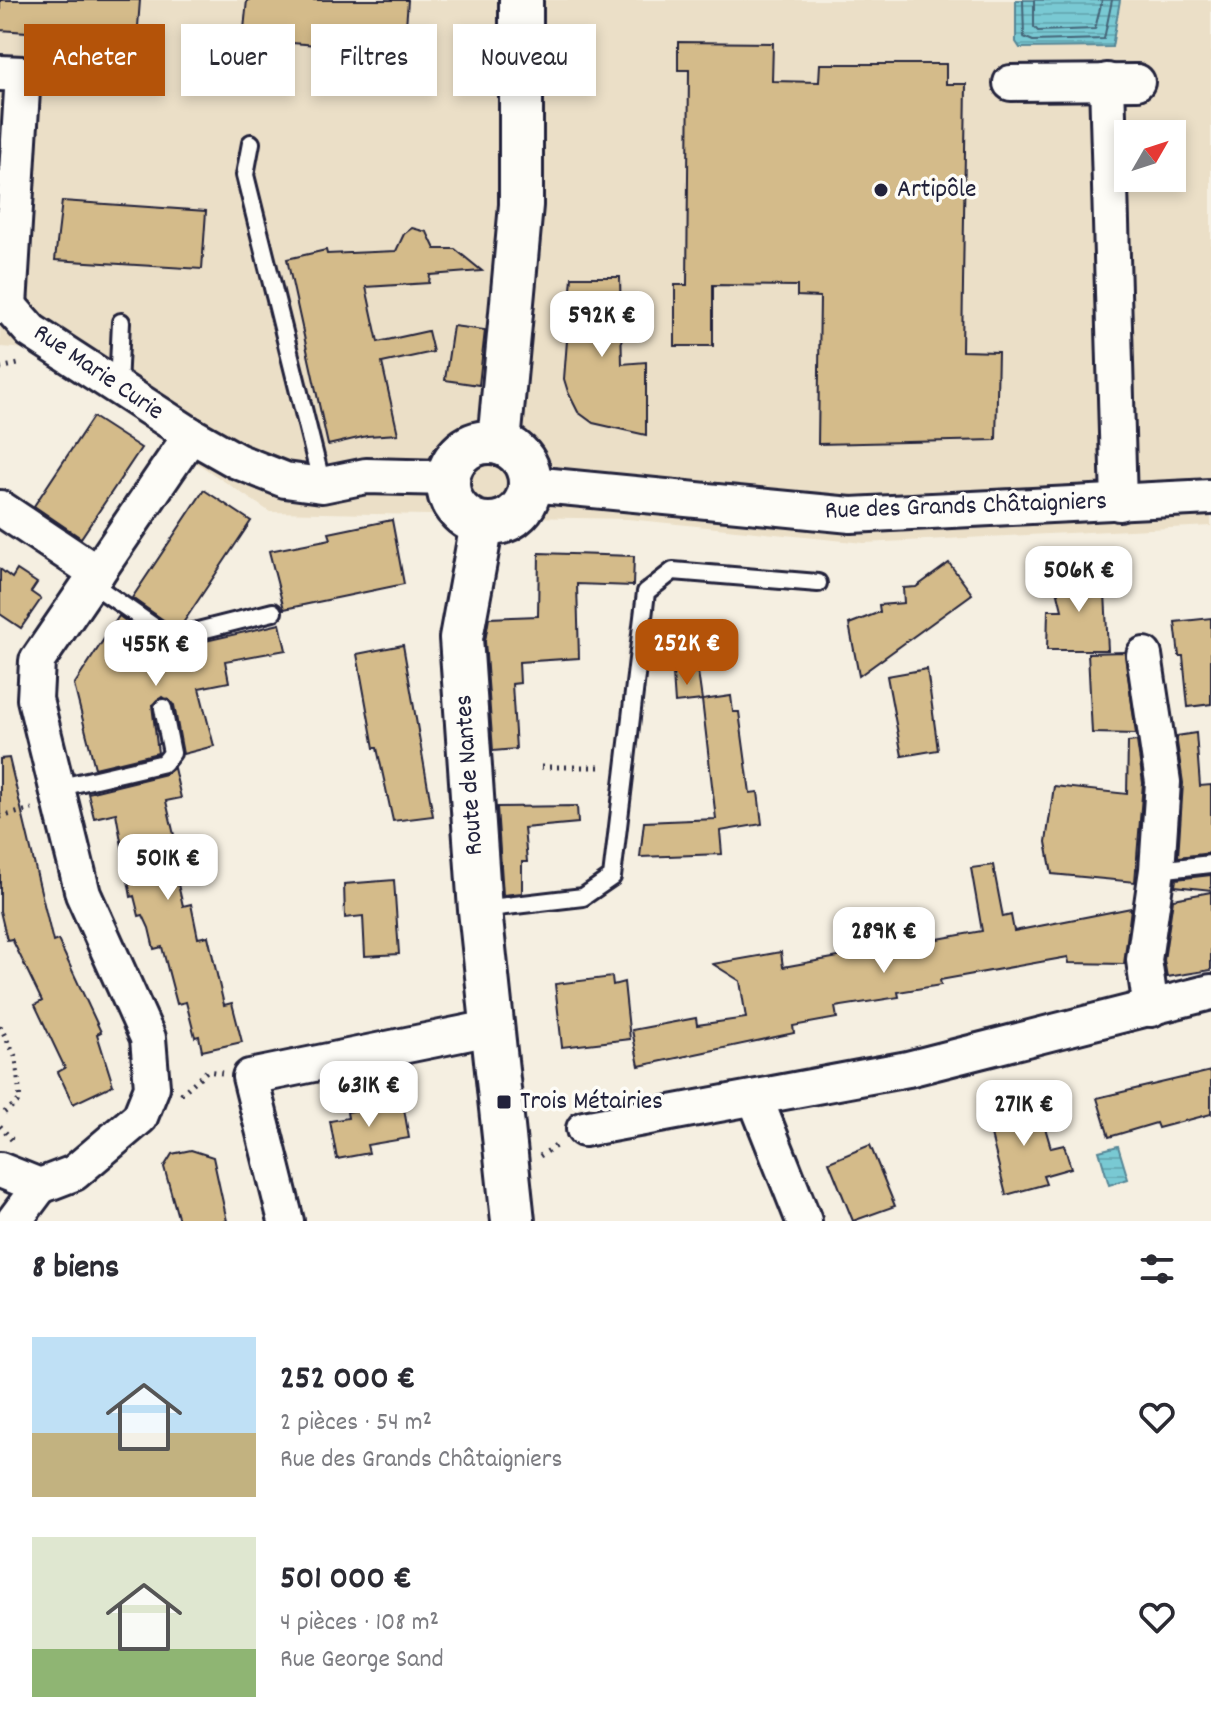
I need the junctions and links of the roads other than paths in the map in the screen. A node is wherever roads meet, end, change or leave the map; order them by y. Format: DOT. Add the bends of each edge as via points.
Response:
graph roads {
  1 [pos="521,0"];
  2 [pos="0,73"];
  3 [pos="1011,83"];
  4 [pos="251,143"];
  5 [pos="4,306"];
  6 [pos="121,322"];
  7 [pos="118,388"];
  8 [pos="191,435"];
  9 [pos="499,443"];
  10 [pos="448,478"];
  11 [pos="531,484"];
  12 [pos="322,485"];
  13 [pos="1211,497"];
  14 [pos="1119,503"];
  15 [pos="0,508"];
  16 [pos="482,524"];
  17 [pos="94,578"];
  18 [pos="818,583"];
  19 [pos="273,612"];
  20 [pos="1144,655"];
  21 [pos="163,708"];
  22 [pos="57,788"];
  23 [pos="1211,864"];
  24 [pos="1157,870"];
  25 [pos="480,910"];
  26 [pos="1211,992"];
  27 [pos="1151,1009"];
  28 [pos="490,1028"];
  29 [pos="755,1098"];
  30 [pos="584,1129"];
  31 [pos="0,1170"];
  32 [pos="40,1186"];
  33 [pos="14,1221"];
  34 [pos="286,1221"];
  35 [pos="513,1221"];
  36 [pos="804,1221"];
  1 -- 9 [label="street" via="521,205"];
  2 -- 5 [label="street, Rue Marie Curie" via="23,74"];
  3 -- 14 [label="street" via="1122,81"];
  4 -- 12 [label="lane" via="245,175"];
  5 -- 7 [label="street, Rue Marie Curie" via="31,331"];
  6 -- 7 [label="lane"];
  7 -- 8 [label="street, Rue Marie Curie"];
  8 -- 12 [label="street, Rue Marie Curie" via="285,480"];
  8 -- 17 [label="street"];
  9 -- 10 [label="street" via="482,442 466,449"];
  9 -- 11 [label="street" via="520,455"];
  10 -- 12 [label="street" via="366,476"];
  10 -- 16 [label="street" via="456,507"];
  11 -- 14 [label="street, Rue des Grands Châtaigniers" via="851,515"];
  11 -- 16 [label="street" via="519,513 505,522"];
  13 -- 14 [label="street, Rue des Grands Châtaigniers"];
  15 -- 17 [label="street"];
  16 -- 25 [label="street, Route de Nantes" via="461,638"];
  17 -- 19 [label="lane" via="170,638"];
  17 -- 22 [label="street" via="37,661 35,699"];
  18 -- 25 [label="lane" via="673,571 646,592 612,877 583,897"];
  20 -- 24 [label="street" via="1163,782"];
  21 -- 22 [label="lane" via="172,753 164,763"];
  22 -- 32 [label="street" via="83,894 148,1038 152,1087 140,1117 74,1173"];
  23 -- 24 [label="lane"];
  24 -- 27 [label="street" via="1144,960"];
  25 -- 28 [label="street, Route de Nantes"];
  26 -- 27 [label="street"];
  27 -- 29 [label="street" via="908,1069"];
  28 -- 34 [label="street" via="250,1077"];
  28 -- 35 [label="street, Route de Nantes"];
  29 -- 30 [label="street"];
  29 -- 36 [label="street"];
  31 -- 32 [label="street"];
  32 -- 33 [label="street"];
}
